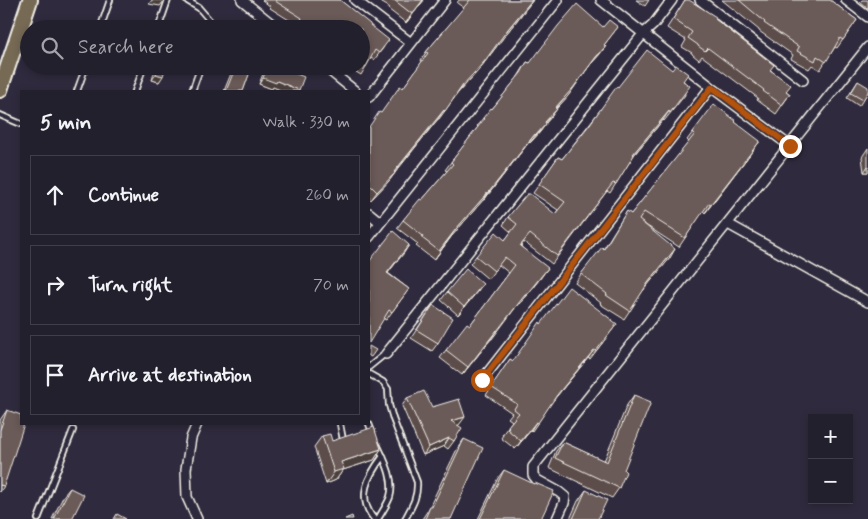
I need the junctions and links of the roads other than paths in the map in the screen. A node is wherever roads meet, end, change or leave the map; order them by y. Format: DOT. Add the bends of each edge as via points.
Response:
graph roads {
  1 [pos="30,0"];
  2 [pos="110,0"];
  3 [pos="168,0"];
  4 [pos="186,0"];
  5 [pos="242,0"];
  6 [pos="355,0"];
  7 [pos="446,0"];
  8 [pos="558,0"];
  9 [pos="600,0"];
  10 [pos="672,0"];
  11 [pos="700,0"];
  12 [pos="846,0"];
  13 [pos="868,17"];
  14 [pos="23,20"];
  15 [pos="103,20"];
  16 [pos="161,20"];
  17 [pos="209,20"];
  18 [pos="267,20"];
  19 [pos="20,30"];
  20 [pos="643,34"];
  21 [pos="411,44"];
  22 [pos="868,47"];
  23 [pos="83,75"];
  24 [pos="141,75"];
  25 [pos="198,75"];
  26 [pos="335,75"];
  27 [pos="803,80"];
  28 [pos="712,87"];
  29 [pos="0,90"];
  30 [pos="77,90"];
  31 [pos="135,90"];
  32 [pos="192,90"];
  33 [pos="354,90"];
  34 [pos="370,96"];
  35 [pos="0,115"];
  36 [pos="20,124"];
  37 [pos="790,146"];
  38 [pos="370,214"];
  39 [pos="380,222"];
  40 [pos="728,224"];
  41 [pos="370,236"];
  42 [pos="868,302"];
  43 [pos="386,354"];
  44 [pos="370,366"];
  45 [pos="370,375"];
  46 [pos="482,380"];
  47 [pos="197,425"];
  48 [pos="340,425"];
  49 [pos="368,425"];
  50 [pos="73,430"];
  51 [pos="343,440"];
  52 [pos="383,456"];
  53 [pos="38,519"];
  54 [pos="197,519"];
  55 [pos="376,519"];
  56 [pos="405,519"];
  57 [pos="557,519"];
  1 -- 14 [label="main road"];
  2 -- 15 [label="lane"];
  3 -- 16 [label="lane"];
  4 -- 17 [label="lane"];
  5 -- 18 [label="street"];
  6 -- 21 [label="street"];
  7 -- 21 [label="street"];
  8 -- 39 [label="street"];
  9 -- 20 [label="street"];
  10 -- 20 [label="street"];
  11 -- 27 [label="street"];
  12 -- 13 [label="street"];
  19 -- 29 [label="main road"];
  20 -- 28 [label="street"];
  20 -- 43 [label="street"];
  21 -- 34 [label="street"];
  22 -- 37 [label="street"];
  23 -- 30 [label="lane"];
  24 -- 31 [label="lane"];
  25 -- 32 [label="lane"];
  26 -- 33 [label="street"];
  28 -- 37 [label="street"];
  28 -- 46 [label="street"];
  35 -- 36 [label="lane"];
  37 -- 40 [label="street"];
  38 -- 39 [label="street"];
  39 -- 41 [label="street"];
  40 -- 42 [label="street"];
  40 -- 57 [label="street" via="533,468 537,480 566,498"];
  43 -- 44 [label="lane"];
  45 -- 56 [label="lane" via="388,389 393,419 417,482 416,499"];
  47 -- 54 [label="street" via="186,468 187,497"];
  48 -- 51 [label="lane"];
  49 -- 52 [label="lane"];
  50 -- 53 [label="lane"];
  52 -- 55 [label="lane" via="390,477 391,494"];
  52 -- 55 [label="lane" via="373,470 365,493 368,512"];
}
